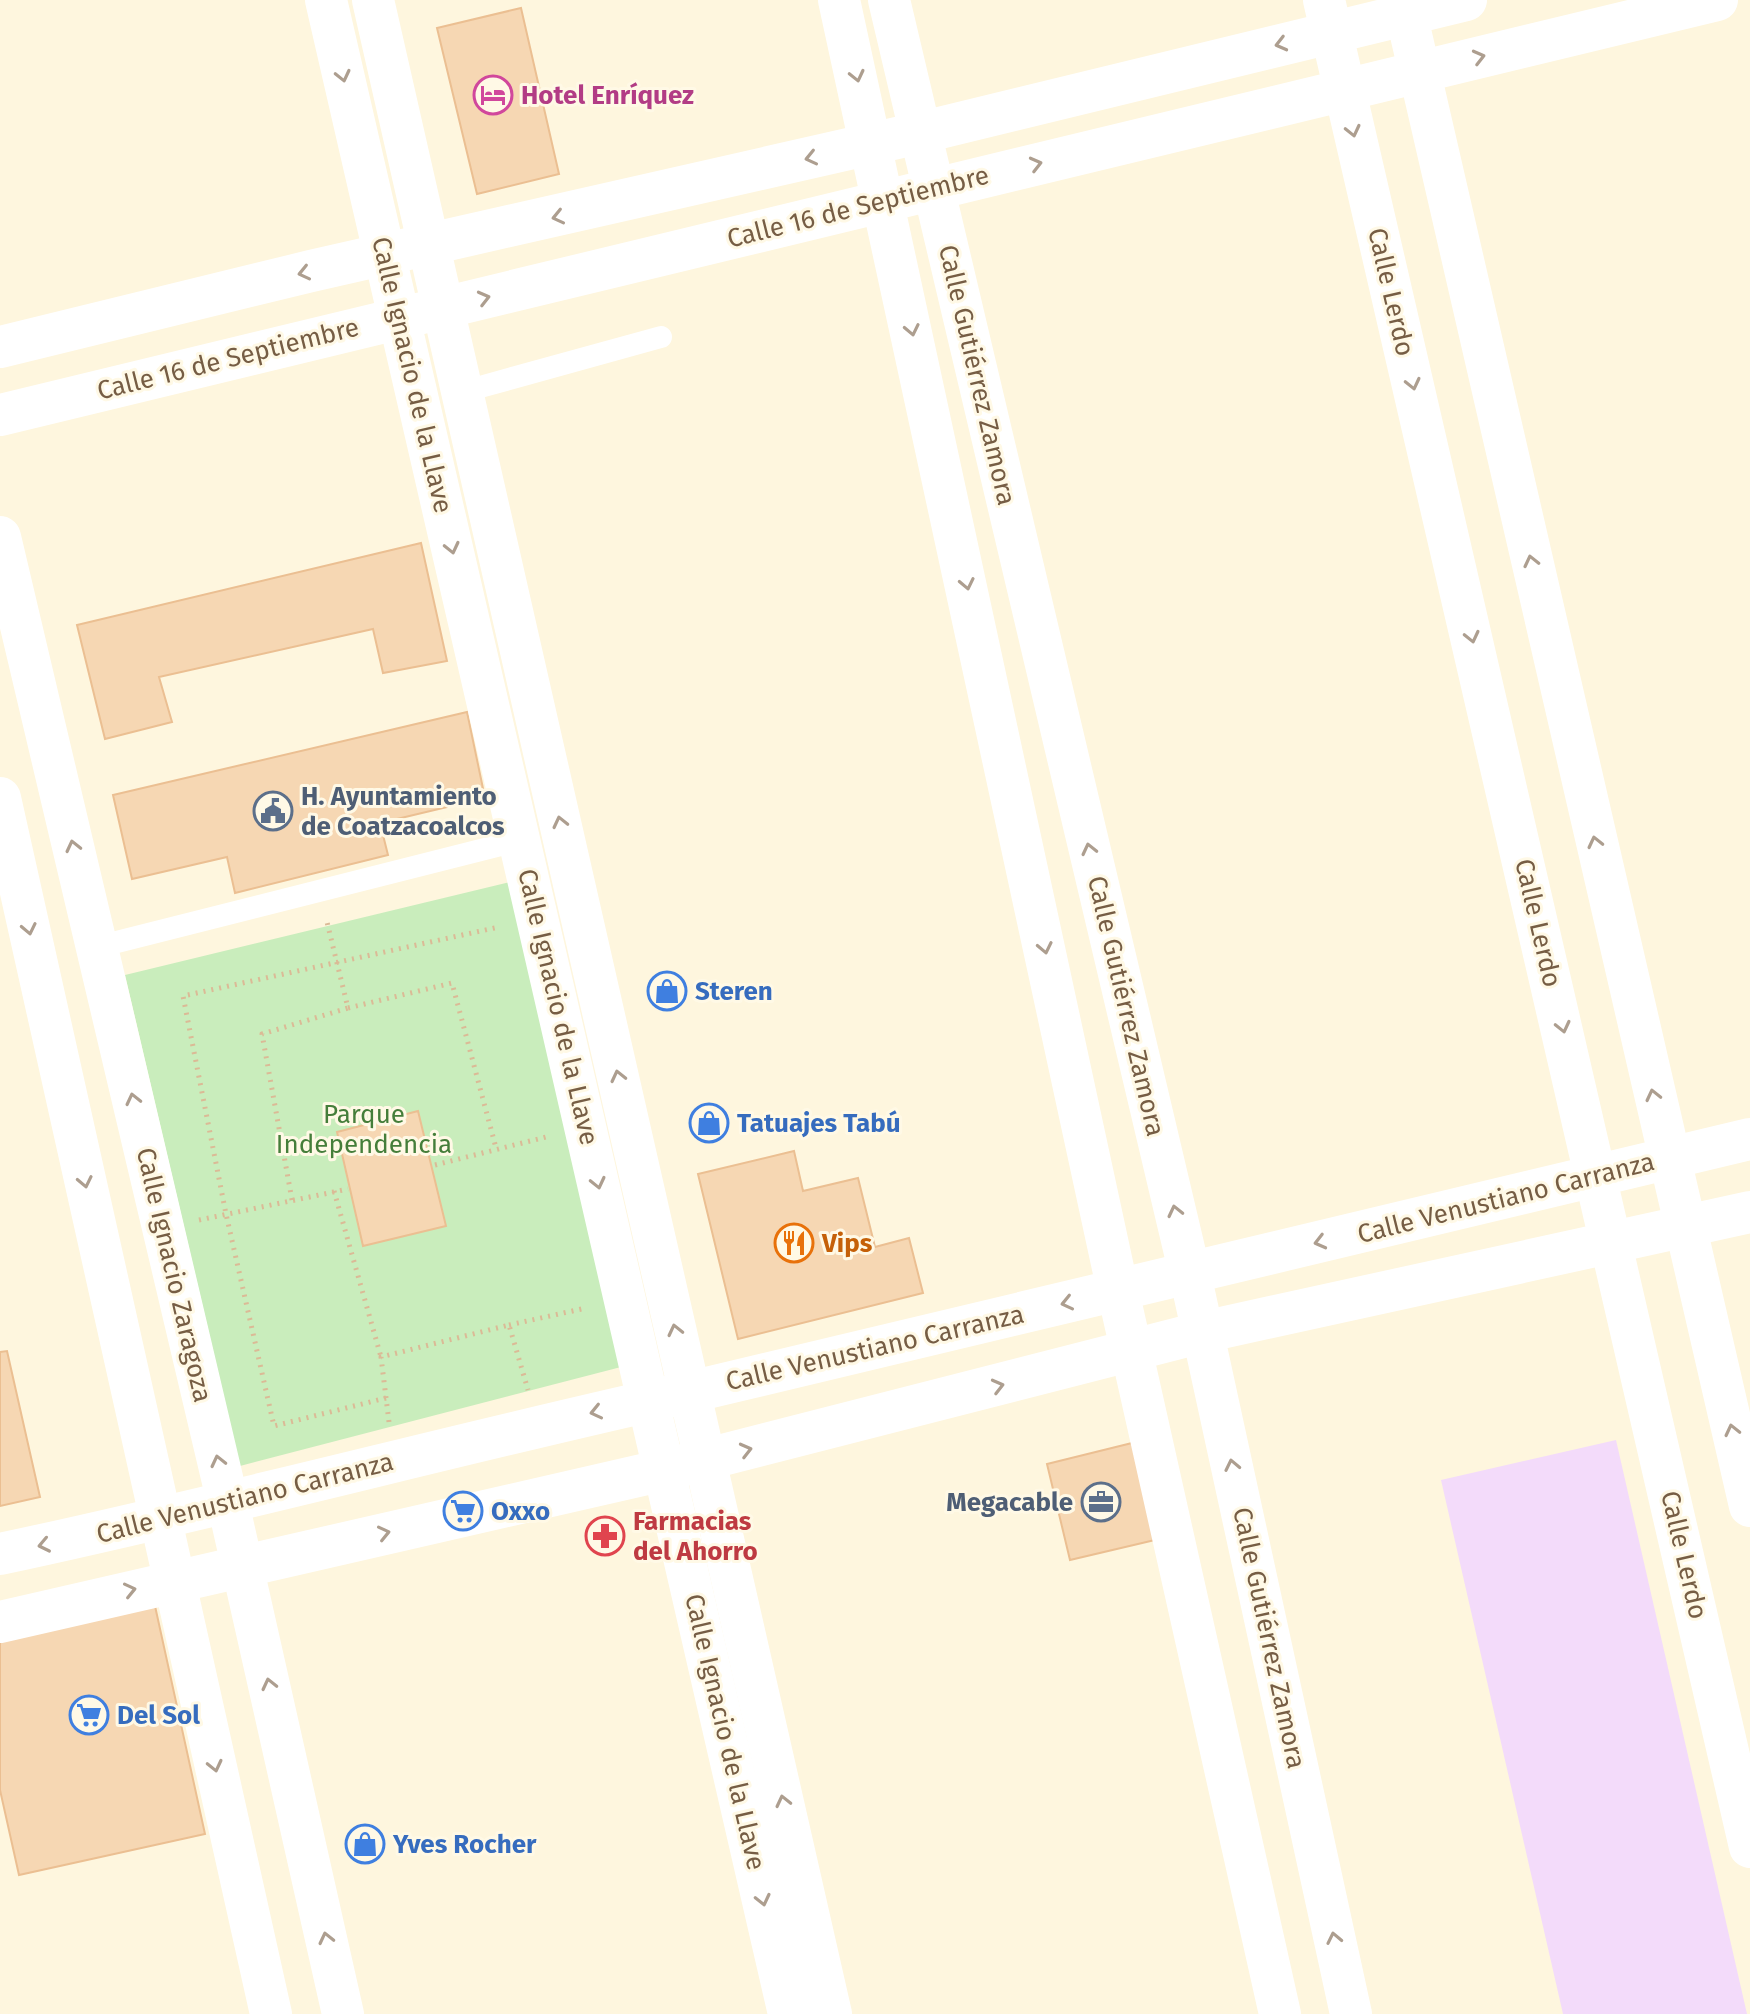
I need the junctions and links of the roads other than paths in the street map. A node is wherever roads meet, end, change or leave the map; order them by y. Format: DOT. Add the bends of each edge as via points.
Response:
graph roads {
  1 [pos="326,0"];
  2 [pos="373,0"];
  3 [pos="839,0"];
  4 [pos="889,0"];
  5 [pos="1466,0"];
  6 [pos="1717,0"];
  7 [pos="1404,7"];
  8 [pos="1328,16"];
  9 [pos="1420,71"];
  10 [pos="1344,90"];
  11 [pos="919,133"];
  12 [pos="872,144"];
  13 [pos="933,189"];
  14 [pos="884,201"];
  15 [pos="429,247"];
  16 [pos="385,256"];
  17 [pos="443,308"];
  18 [pos="399,318"];
  19 [pos="661,337"];
  20 [pos="0,347"];
  21 [pos="462,392"];
  22 [pos="0,415"];
  23 [pos="0,537"];
  24 [pos="0,798"];
  25 [pos="520,840"];
  26 [pos="97,947"];
  27 [pos="1750,1139"];
  28 [pos="1667,1159"];
  29 [pos="1597,1176"];
  30 [pos="1750,1212"];
  31 [pos="1683,1228"];
  32 [pos="1613,1244"];
  33 [pos="1190,1274"];
  34 [pos="1118,1291"];
  35 [pos="1203,1332"];
  36 [pos="1132,1352"];
  37 [pos="690,1392"];
  38 [pos="649,1401"];
  39 [pos="705,1460"];
  40 [pos="664,1470"];
  41 [pos="228,1503"];
  42 [pos="1750,1506"];
  43 [pos="159,1520"];
  44 [pos="0,1554"];
  45 [pos="242,1564"];
  46 [pos="173,1580"];
  47 [pos="0,1622"];
  48 [pos="1750,1847"];
  49 [pos="271,2014"];
  50 [pos="343,2014"];
  51 [pos="789,2014"];
  52 [pos="831,2014"];
  53 [pos="1280,2014"];
  54 [pos="1351,2014"];
  1 -- 16 [label="street, Calle Ignacio de la Llave, one-way"];
  2 -- 15 [label="street, Calle Ignacio de la Llave"];
  3 -- 12 [label="street, Calle Gutiérrez Zamora, one-way"];
  4 -- 11 [label="street, Calle Gutiérrez Zamora"];
  5 -- 7 [label="street"];
  9 -- 6 [label="street, Calle 16 de Septiembre, one-way"];
  7 -- 8 [label="street"];
  7 -- 9 [label="street"];
  8 -- 10 [label="street, Calle Lerdo"];
  8 -- 11 [label="street, one-way"];
  9 -- 10 [label="street, Calle 16 de Septiembre"];
  28 -- 9 [label="street, one-way"];
  13 -- 10 [label="street, Calle 16 de Septiembre, one-way"];
  10 -- 29 [label="street, Calle Lerdo, one-way"];
  11 -- 12 [label="street"];
  11 -- 13 [label="street, Calle Gutiérrez Zamora"];
  12 -- 14 [label="street, Calle Gutiérrez Zamora"];
  12 -- 15 [label="street, one-way"];
  13 -- 14 [label="street, Calle 16 de Septiembre"];
  33 -- 13 [label="street, Calle Gutiérrez Zamora, one-way"];
  17 -- 14 [label="street, Calle 16 de Septiembre, one-way"];
  14 -- 34 [label="street, Calle Gutiérrez Zamora, one-way"];
  15 -- 16 [label="street"];
  15 -- 17 [label="street, Calle Ignacio de la Llave"];
  16 -- 18 [label="street, Calle Ignacio de la Llave"];
  16 -- 20 [label="street, one-way"];
  17 -- 18 [label="street, Calle 16 de Septiembre"];
  17 -- 21 [label="street, Calle Ignacio de la Llave"];
  18 -- 22 [label="street, Calle 16 de Septiembre"];
  18 -- 25 [label="street, Calle Ignacio de la Llave, one-way"];
  19 -- 21 [label="lane"];
  37 -- 21 [label="street, Calle Ignacio de la Llave, one-way"];
  26 -- 23 [label="street, Calle Ignacio Zaragoza, one-way"];
  24 -- 43 [label="street, one-way"];
  25 -- 26 [label="lane"];
  25 -- 38 [label="street, Calle Ignacio de la Llave, one-way" via="559,1133"];
  41 -- 26 [label="street, Calle Ignacio Zaragoza, one-way"];
  27 -- 28 [label="street, Calle Venustiano Carranza"];
  28 -- 29 [label="street, Calle Venustiano Carranza"];
  28 -- 31 [label="street"];
  29 -- 32 [label="street, Calle Lerdo"];
  29 -- 33 [label="street, Calle Venustiano Carranza, one-way"];
  30 -- 31 [label="street"];
  31 -- 32 [label="street"];
  42 -- 31 [label="street, one-way"];
  32 -- 35 [label="street"];
  32 -- 48 [label="street, Calle Lerdo"];
  33 -- 34 [label="street, Calle Venustiano Carranza"];
  33 -- 35 [label="street, Calle Gutiérrez Zamora"];
  34 -- 36 [label="street, Calle Gutiérrez Zamora"];
  34 -- 37 [label="street, Calle Venustiano Carranza, one-way"];
  35 -- 36 [label="street"];
  54 -- 35 [label="street, Calle Gutiérrez Zamora, one-way"];
  39 -- 36 [label="street, one-way"];
  36 -- 53 [label="street, Calle Gutiérrez Zamora"];
  37 -- 38 [label="street, Calle Venustiano Carranza"];
  37 -- 39 [label="street, Calle Ignacio de la Llave"];
  38 -- 40 [label="street, Calle Ignacio de la Llave"];
  38 -- 41 [label="street, Calle Venustiano Carranza, one-way"];
  39 -- 40 [label="street"];
  52 -- 39 [label="street, Calle Ignacio de la Llave, one-way"];
  45 -- 40 [label="street, one-way"];
  40 -- 51 [label="street, Calle Ignacio de la Llave, one-way"];
  41 -- 43 [label="street, Calle Venustiano Carranza"];
  41 -- 45 [label="street, Calle Ignacio Zaragoza"];
  43 -- 44 [label="street, Calle Venustiano Carranza, one-way"];
  43 -- 46 [label="street"];
  45 -- 46 [label="street"];
  50 -- 45 [label="street, Calle Ignacio Zaragoza, one-way"];
  47 -- 46 [label="street, one-way"];
  46 -- 49 [label="street, one-way"];
}
